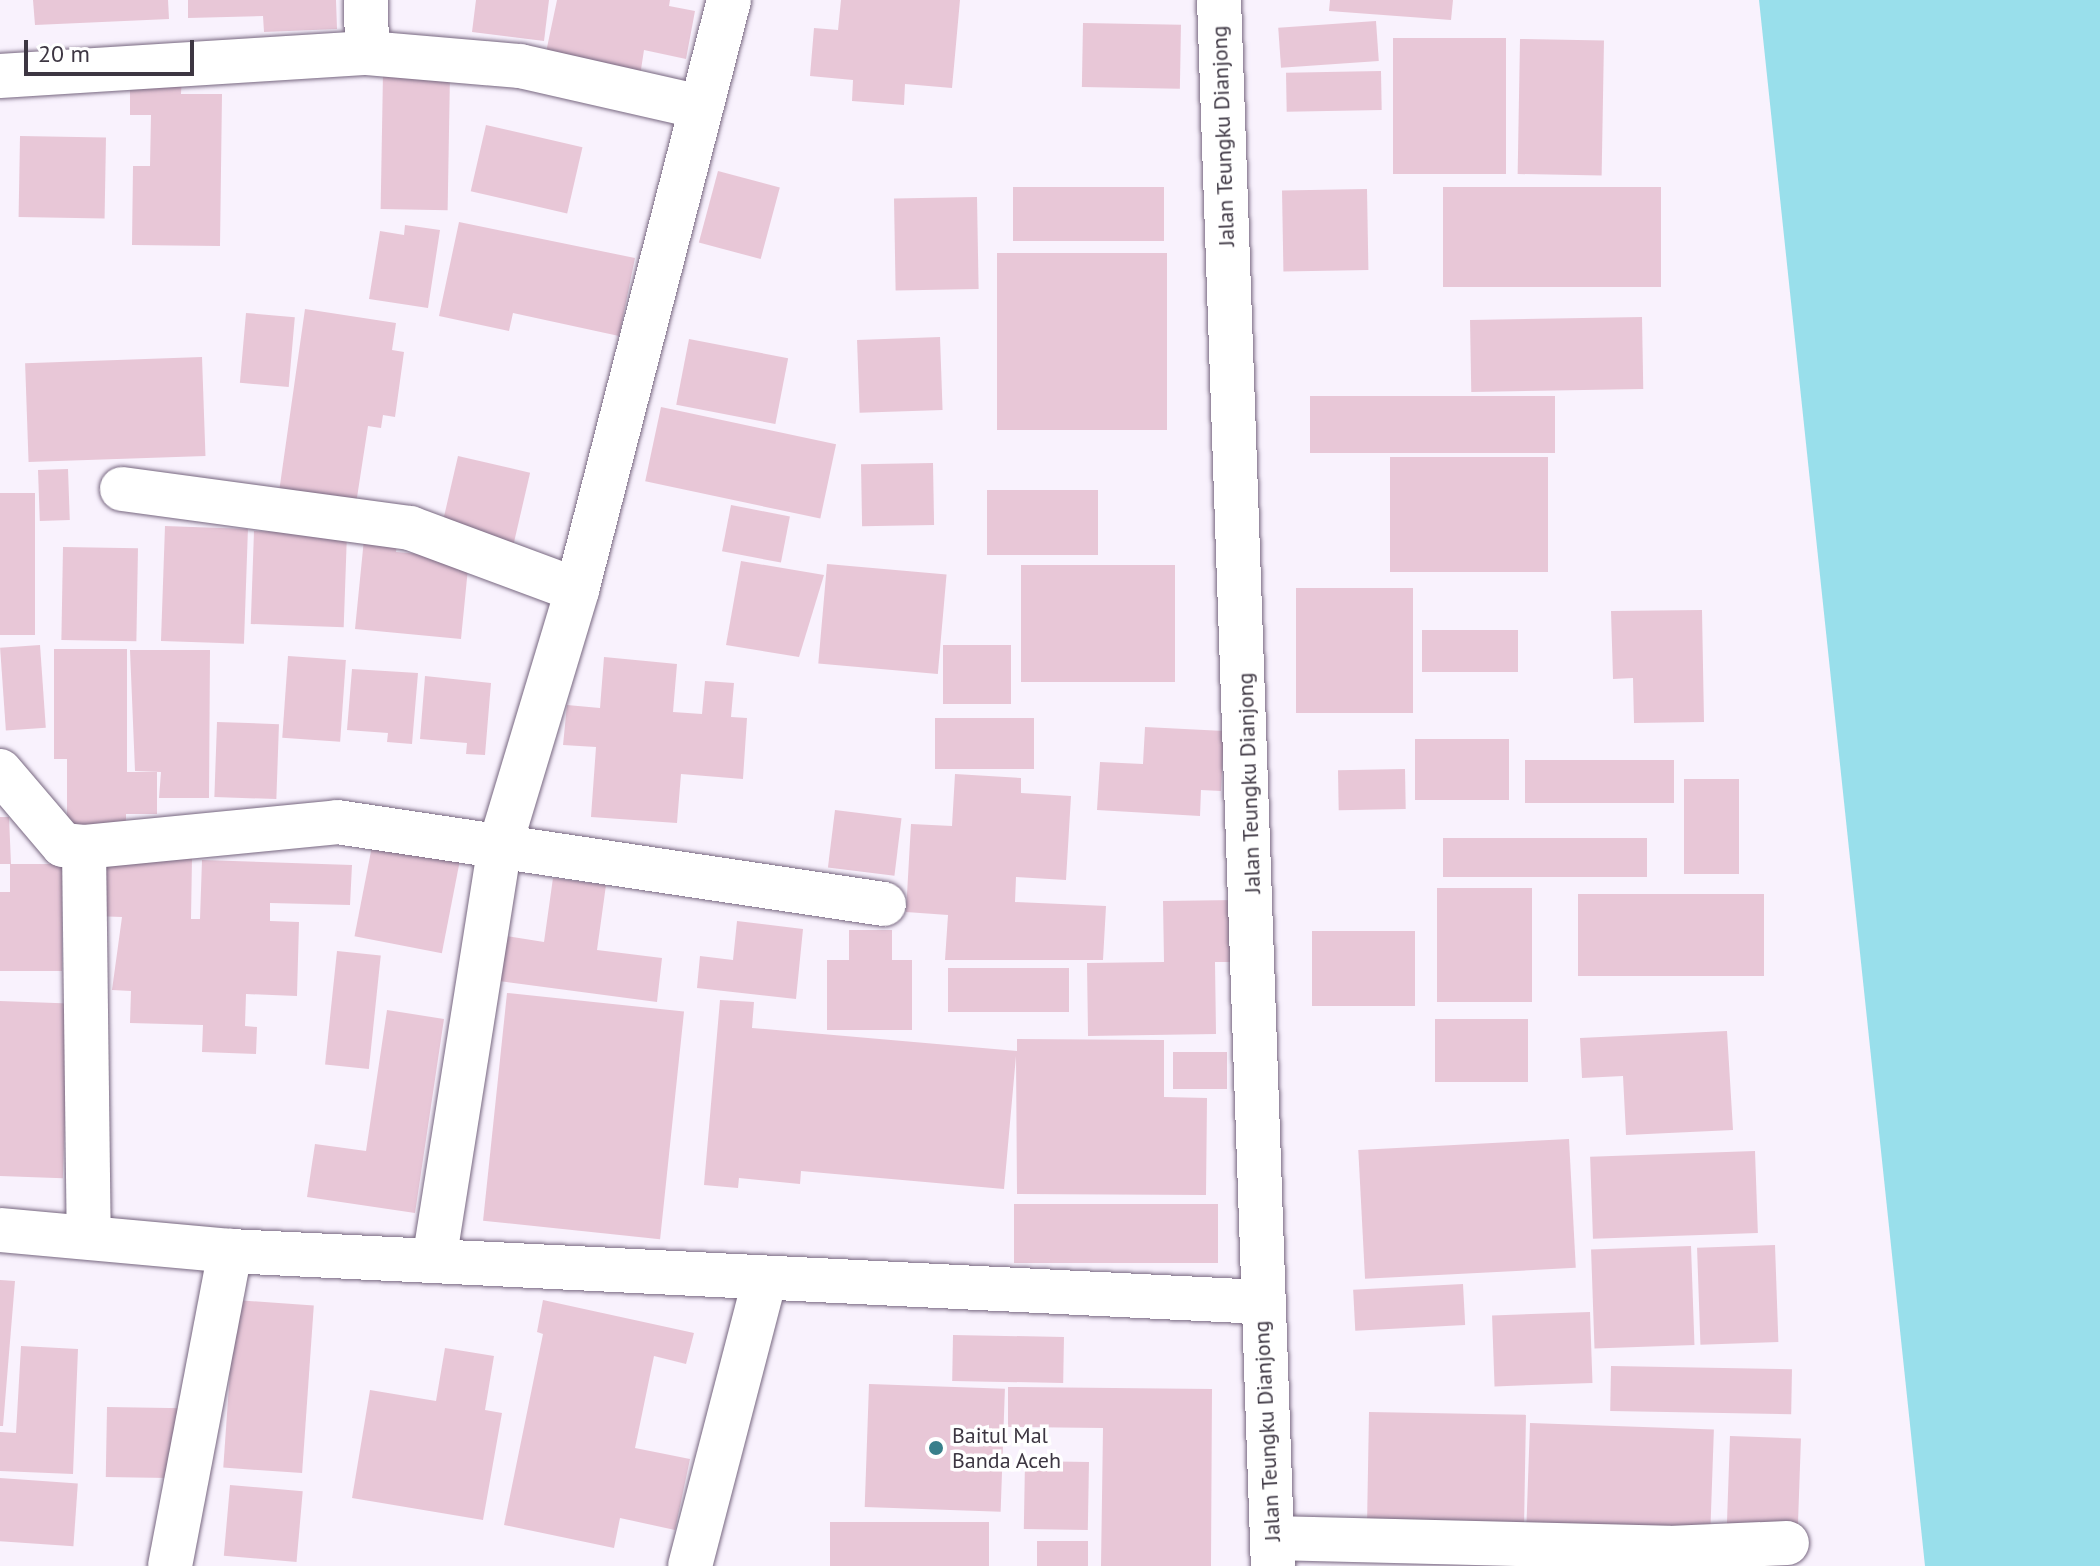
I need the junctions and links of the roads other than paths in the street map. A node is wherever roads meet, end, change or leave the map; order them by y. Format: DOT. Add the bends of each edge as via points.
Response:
graph roads {
  1 [pos="366,0"];
  2 [pos="729,0"];
  3 [pos="1219,0"];
  4 [pos="367,53"];
  5 [pos="0,76"];
  6 [pos="696,106"];
  7 [pos="122,489"];
  8 [pos="577,590"];
  9 [pos="0,771"];
  10 [pos="84,847"];
  11 [pos="499,849"];
  12 [pos="884,904"];
  13 [pos="0,1230"];
  14 [pos="89,1237"];
  15 [pos="230,1251"];
  16 [pos="435,1255"];
  17 [pos="764,1281"];
  18 [pos="1261,1302"];
  19 [pos="1787,1543"];
  20 [pos="1272,1552"];
  21 [pos="170,1566"];
  22 [pos="690,1566"];
  1 -- 4 [label="street"];
  2 -- 6 [label="street"];
  3 -- 18 [label="street, Jalan Teungku Dianjong" via="1255,914"];
  4 -- 5 [label="street"];
  4 -- 6 [label="street" via="520,66"];
  6 -- 8 [label="street"];
  7 -- 8 [label="street" via="410,528"];
  8 -- 11 [label="street"];
  9 -- 10 [label="street" via="63,845"];
  10 -- 11 [label="street" via="337,822"];
  10 -- 14 [label="street"];
  11 -- 12 [label="street"];
  11 -- 16 [label="street"];
  13 -- 14 [label="street"];
  14 -- 15 [label="street"];
  15 -- 16 [label="street"];
  15 -- 21 [label="street"];
  16 -- 17 [label="street"];
  17 -- 18 [label="street"];
  17 -- 22 [label="street"];
  18 -- 20 [label="street, Jalan Teungku Dianjong"];
  19 -- 20 [label="street"];
}
